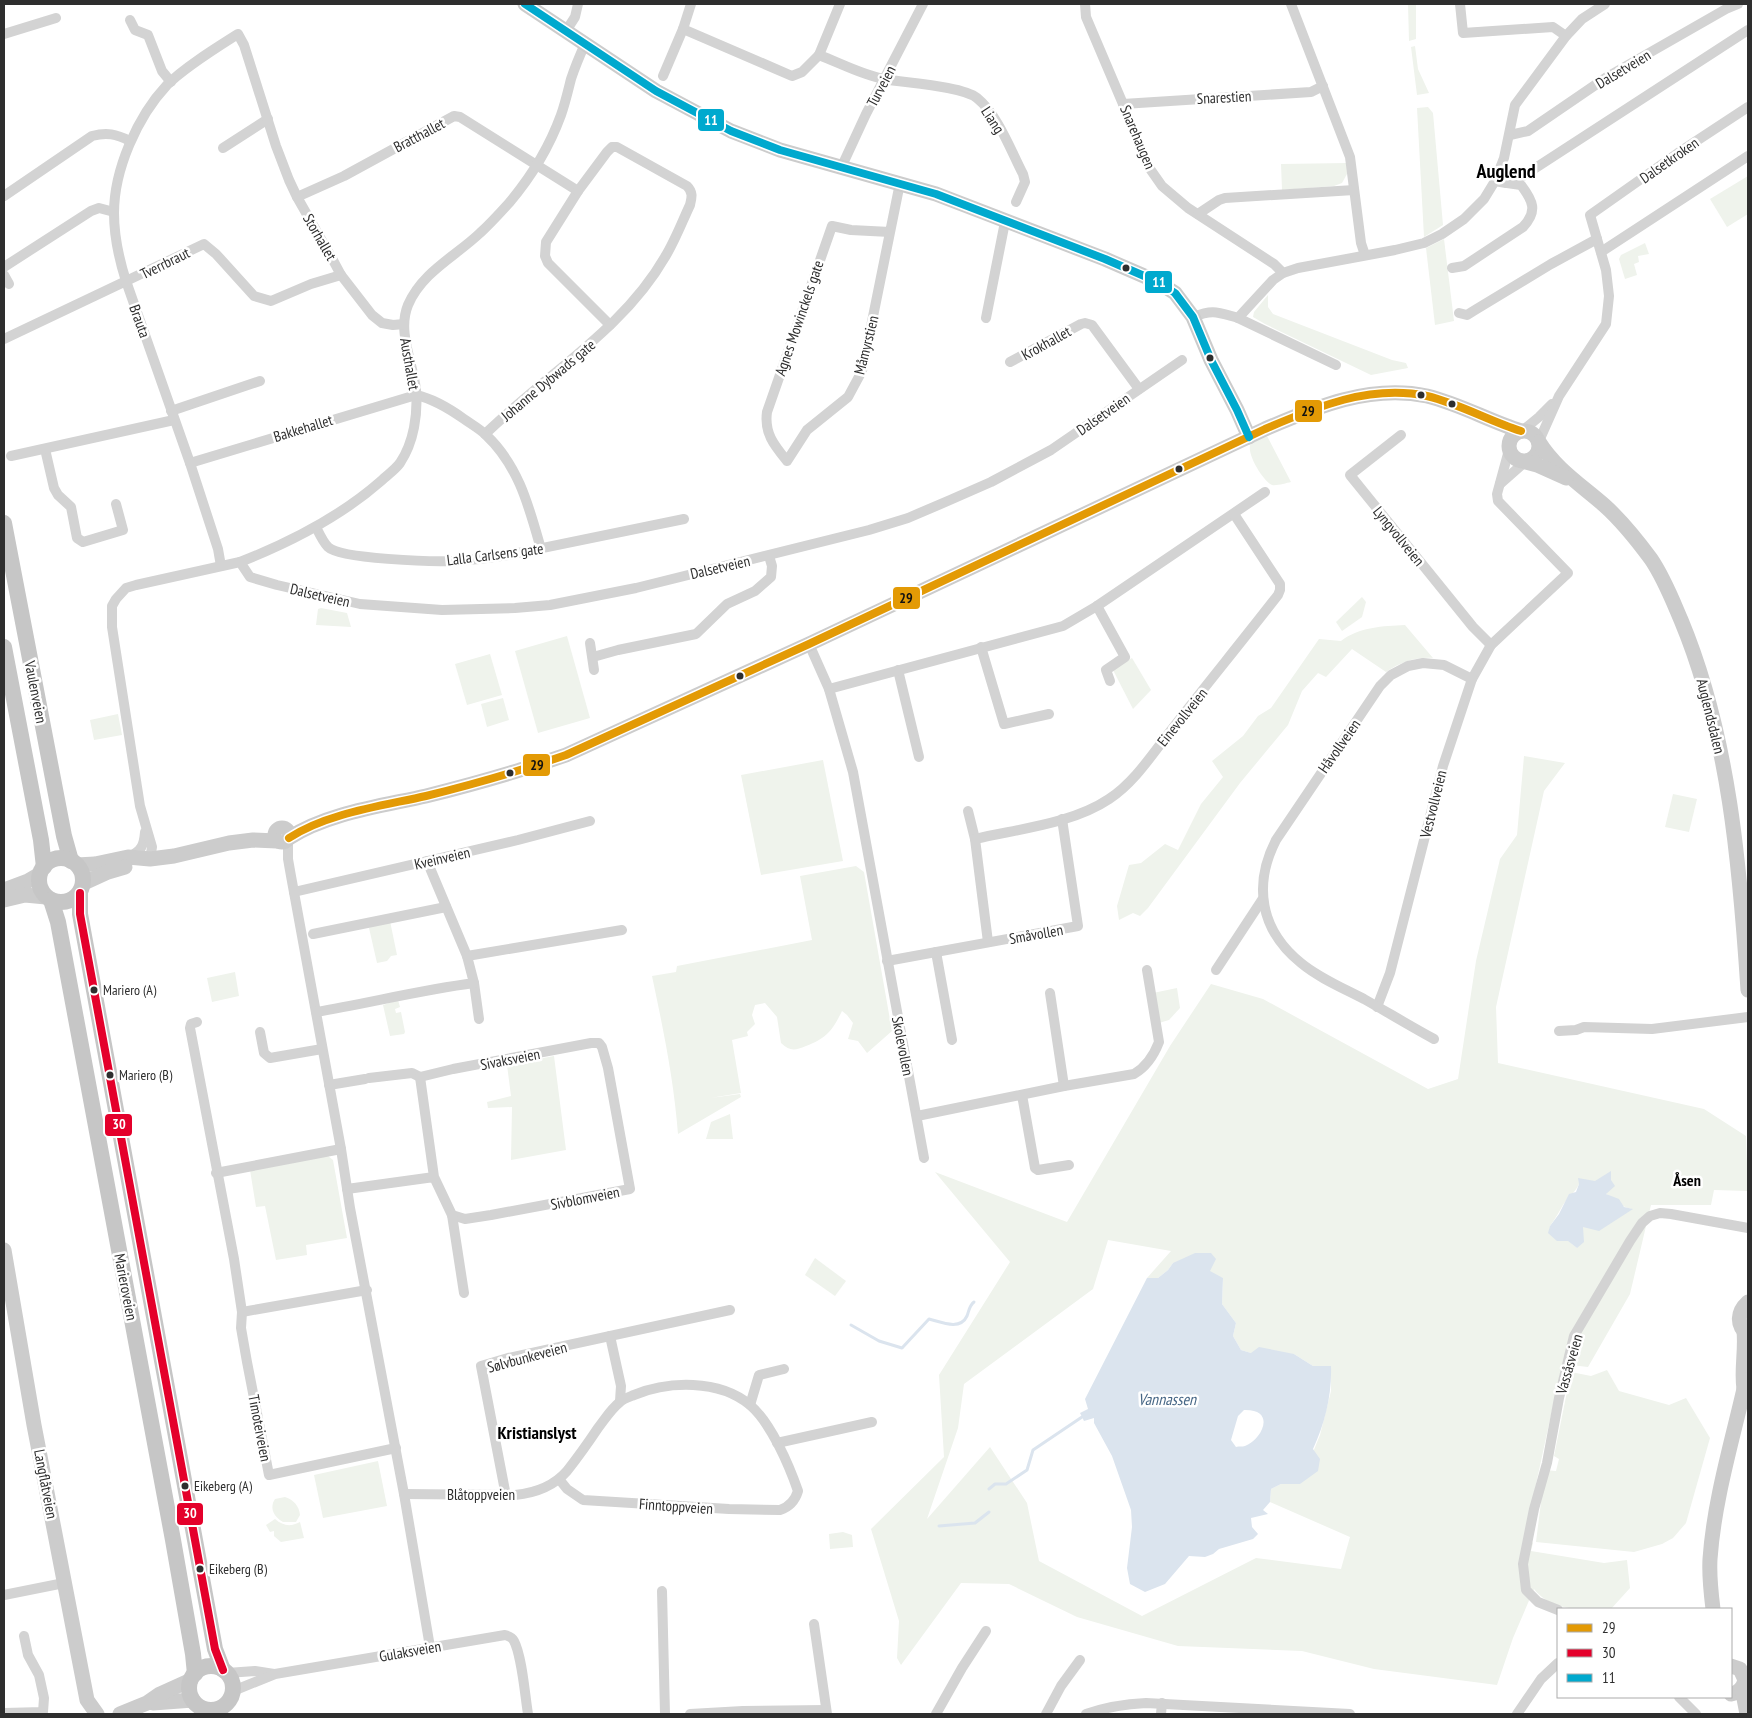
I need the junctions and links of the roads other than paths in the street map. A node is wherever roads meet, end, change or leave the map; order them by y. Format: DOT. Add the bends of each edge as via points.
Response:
graph roads {
  1 [pos="525,4"];
  2 [pos="578,4"];
  3 [pos="691,4"];
  4 [pos="840,4"];
  5 [pos="923,4"];
  6 [pos="1085,4"];
  7 [pos="1291,4"];
  8 [pos="1460,4"];
  9 [pos="1605,4"];
  10 [pos="1738,4"];
  11 [pos="56,18"];
  12 [pos="130,20"];
  13 [pos="683,29"];
  14 [pos="1748,30"];
  15 [pos="566,31"];
  16 [pos="4,34"];
  17 [pos="238,34"];
  18 [pos="1566,36"];
  19 [pos="585,44"];
  20 [pos="819,55"];
  21 [pos="662,76"];
  22 [pos="885,80"];
  23 [pos="171,82"];
  24 [pos="1323,86"];
  25 [pos="1123,104"];
  26 [pos="1748,107"];
  27 [pos="268,119"];
  28 [pos="1510,135"];
  29 [pos="130,140"];
  30 [pos="223,148"];
  31 [pos="1748,156"];
  32 [pos="537,166"];
  33 [pos="841,168"];
  34 [pos="1495,181"];
  35 [pos="900,183"];
  36 [pos="1506,183"];
  37 [pos="1354,190"];
  38 [pos="578,192"];
  39 [pos="4,196"];
  40 [pos="297,197"];
  41 [pos="1016,202"];
  42 [pos="114,212"];
  43 [pos="1198,214"];
  44 [pos="1007,222"];
  45 [pos="890,232"];
  46 [pos="1597,239"];
  47 [pos="1601,252"];
  48 [pos="1365,255"];
  49 [pos="4,267"];
  50 [pos="1452,268"];
  51 [pos="1283,273"];
  52 [pos="4,274"];
  53 [pos="341,275"];
  54 [pos="126,281"];
  55 [pos="9,284"];
  56 [pos="1459,313"];
  57 [pos="1192,317"];
  58 [pos="986,318"];
  59 [pos="1238,318"];
  60 [pos="404,324"];
  61 [pos="610,325"];
  62 [pos="5,336"];
  63 [pos="1182,360"];
  64 [pos="1010,362"];
  65 [pos="1336,365"];
  66 [pos="260,381"];
  67 [pos="1139,389"];
  68 [pos="416,394"];
  69 [pos="1559,396"];
  70 [pos="1470,411"];
  71 [pos="173,415"];
  72 [pos="1522,431"];
  73 [pos="485,434"];
  74 [pos="1401,435"];
  75 [pos="1249,437"];
  76 [pos="1539,442"];
  77 [pos="45,449"];
  78 [pos="1509,450"];
  79 [pos="11,456"];
  80 [pos="787,461"];
  81 [pos="190,462"];
  82 [pos="1526,462"];
  83 [pos="1575,482"];
  84 [pos="1499,485"];
  85 [pos="1265,492"];
  86 [pos="116,504"];
  87 [pos="1234,514"];
  88 [pos="684,520"];
  89 [pos="4,523"];
  90 [pos="316,527"];
  91 [pos="542,549"];
  92 [pos="769,556"];
  93 [pos="240,562"];
  94 [pos="221,566"];
  95 [pos="1097,606"];
  96 [pos="590,643"];
  97 [pos="808,644"];
  98 [pos="1491,645"];
  99 [pos="4,647"];
  100 [pos="981,647"];
  101 [pos="593,657"];
  102 [pos="594,670"];
  103 [pos="898,670"];
  104 [pos="1472,679"];
  105 [pos="1110,681"];
  106 [pos="829,689"];
  107 [pos="1049,714"];
  108 [pos="919,757"];
  109 [pos="968,811"];
  110 [pos="1062,819"];
  111 [pos="590,821"];
  112 [pos="146,828"];
  113 [pos="282,836"];
  114 [pos="975,839"];
  115 [pos="128,857"];
  116 [pos="150,859"];
  117 [pos="426,861"];
  118 [pos="74,863"];
  119 [pos="42,870"];
  120 [pos="82,888"];
  121 [pos="4,890"];
  122 [pos="294,892"];
  123 [pos="48,898"];
  124 [pos="4,900"];
  125 [pos="1262,900"];
  126 [pos="446,907"];
  127 [pos="622,930"];
  128 [pos="313,934"];
  129 [pos="988,942"];
  130 [pos="936,952"];
  131 [pos="467,956"];
  132 [pos="887,961"];
  133 [pos="1147,970"];
  134 [pos="1216,970"];
  135 [pos="474,983"];
  136 [pos="1748,990"];
  137 [pos="1050,993"];
  138 [pos="1377,1006"];
  139 [pos="316,1012"];
  140 [pos="1748,1017"];
  141 [pos="479,1019"];
  142 [pos="197,1022"];
  143 [pos="1559,1031"];
  144 [pos="260,1032"];
  145 [pos="1434,1039"];
  146 [pos="952,1040"];
  147 [pos="600,1043"];
  148 [pos="322,1049"];
  149 [pos="420,1077"];
  150 [pos="329,1085"];
  151 [pos="1064,1086"];
  152 [pos="1022,1095"];
  153 [pos="917,1116"];
  154 [pos="341,1150"];
  155 [pos="924,1158"];
  156 [pos="1069,1165"];
  157 [pos="216,1173"];
  158 [pos="434,1176"];
  159 [pos="347,1189"];
  160 [pos="452,1215"];
  161 [pos="1748,1228"];
  162 [pos="4,1250"];
  163 [pos="7,1290"];
  164 [pos="367,1290"];
  165 [pos="464,1293"];
  166 [pos="1748,1302"];
  167 [pos="730,1310"];
  168 [pos="242,1312"];
  169 [pos="1746,1333"];
  170 [pos="610,1336"];
  171 [pos="784,1369"];
  172 [pos="1745,1382"];
  173 [pos="620,1401"];
  174 [pos="750,1405"];
  175 [pos="872,1422"];
  176 [pos="777,1443"];
  177 [pos="396,1448"];
  178 [pos="560,1479"];
  179 [pos="404,1494"];
  180 [pos="506,1496"];
  181 [pos="796,1498"];
  182 [pos="64,1584"];
  183 [pos="662,1591"];
  184 [pos="4,1595"];
  185 [pos="1713,1608"];
  186 [pos="1557,1610"];
  187 [pos="814,1624"];
  188 [pos="986,1631"];
  189 [pos="24,1636"];
  190 [pos="430,1647"];
  191 [pos="1080,1660"];
  192 [pos="1557,1664"];
  193 [pos="225,1671"];
  194 [pos="275,1674"];
  195 [pos="193,1677"];
  196 [pos="1738,1678"];
  197 [pos="1680,1698"];
  198 [pos="230,1702"];
  199 [pos="147,1703"];
  200 [pos="1162,1703"];
  201 [pos="199,1707"];
  202 [pos="1051,1711"];
  203 [pos="827,1712"];
  204 [pos="1277,1712"];
  205 [pos="4,1713"];
  206 [pos="98,1714"];
  207 [pos="106,1714"];
  208 [pos="120,1714"];
  209 [pos="528,1714"];
  210 [pos="665,1714"];
  211 [pos="690,1714"];
  212 [pos="936,1714"];
  213 [pos="1086,1714"];
  214 [pos="1161,1714"];
  215 [pos="1350,1714"];
  216 [pos="1517,1714"];
  217 [pos="1696,1714"];
  218 [pos="1740,1714"];
  219 [pos="1747,1714"];
  1 -- 15 [label="main road"];
  2 -- 15 [label="street" via="575,17"];
  3 -- 13 [label="street"];
  4 -- 20 [label="street"];
  5 -- 22 [label="street, Turveien"];
  6 -- 25 [label="street, Snarehaugen" via="1086,18"];
  7 -- 24 [label="street"];
  8 -- 18 [label="street" via="1463,33 1553,27"];
  9 -- 18 [label="street" via="1582,19"];
  10 -- 28 [label="street, Dalsetveien" via="1607,77 1528,131"];
  11 -- 16 [label="street"];
  12 -- 23 [label="street" via="135,30 148,35 162,71"];
  13 -- 20 [label="street" via="792,76 802,72"];
  13 -- 21 [label="street"];
  14 -- 36 [label="street" via="1523,176"];
  15 -- 19 [label="main road"];
  17 -- 23 [label="street, Brauta"];
  17 -- 27 [label="street, Storhallet"];
  18 -- 28 [label="street" via="1515,105"];
  19 -- 32 [label="street, Austhallet" via="561,114"];
  19 -- 33 [label="main road" via="656,91 710,121 780,150"];
  20 -- 22 [label="street, Liang"];
  22 -- 33 [label="street, Turveien"];
  22 -- 41 [label="street, Liang" via="958,91 976,97 997,124 1023,174 1025,182"];
  23 -- 29 [label="street, Brauta" via="147,111"];
  24 -- 25 [label="street, Snarestien" via="1311,92"];
  24 -- 37 [label="street" via="1350,156"];
  25 -- 43 [label="street, Snarehaugen" via="1153,174 1177,200"];
  26 -- 46 [label="street, Dalsetkroken" via="1590,215"];
  27 -- 30 [label="street"];
  27 -- 40 [label="street, Storhallet"];
  28 -- 34 [label="street"];
  29 -- 39 [label="street" via="106,132 92,136"];
  29 -- 42 [label="street, Brauta"];
  31 -- 47 [label="street"];
  32 -- 38 [label="street"];
  32 -- 40 [label="street, Bratthallet" via="454,116 344,176"];
  32 -- 60 [label="street, Austhallet" via="485,228 434,270 420,286 408,305"];
  33 -- 35 [label="main road"];
  34 -- 36 [label="street"];
  34 -- 48 [label="street" via="1484,199 1464,220 1442,234 1424,243"];
  35 -- 44 [label="main road"];
  35 -- 45 [label="street, Måmyrstien"];
  36 -- 50 [label="street" via="1521,185 1530,196 1531,219 1464,266"];
  37 -- 43 [label="street" via="1225,198"];
  37 -- 48 [label="street"];
  38 -- 61 [label="street, Johanne Dybwads gate" via="546,242 545,256 548,263"];
  38 -- 61 [label="street, Johanne Dybwads gate" via="602,157 617,147 691,190 690,205 666,257"];
  40 -- 53 [label="street, Storhallet"];
  42 -- 49 [label="street" via="99,208 91,211"];
  42 -- 54 [label="street, Brauta" via="119,258"];
  43 -- 51 [label="street, Snarehaugen"];
  44 -- 57 [label="main road" via="1158,282 1175,293"];
  44 -- 58 [label="street"];
  45 -- 80 [label="street, Måmyrstien" via="862,371 848,397 808,430"];
  45 -- 80 [label="street, Agnes Mowinckels gate" via="832,226 767,412 767,429"];
  46 -- 47 [label="street"];
  46 -- 56 [label="street" via="1466,315"];
  47 -- 69 [label="street" via="1608,296 1606,324"];
  48 -- 51 [label="street"];
  51 -- 59 [label="street"];
  52 -- 55 [label="street"];
  53 -- 54 [label="street, Tverrbraut" via="271,302 254,296 204,244"];
  53 -- 60 [label="street, Storhallet" via="377,320 393,325"];
  54 -- 62 [label="street, Tverrbraut"];
  54 -- 71 [label="street, Brauta"];
  57 -- 59 [label="street" via="1214,311"];
  57 -- 75 [label="main road"];
  59 -- 65 [label="street"];
  60 -- 68 [label="street, Austhallet"];
  61 -- 73 [label="street, Johanne Dybwads gate"];
  63 -- 67 [label="street, Dalsetveien"];
  64 -- 67 [label="street, Krokhallet" via="1088,323 1092,324"];
  66 -- 71 [label="street"];
  67 -- 92 [label="street, Dalsetveien" via="1051,450 991,482 908,518"];
  68 -- 73 [label="street" via="447,407"];
  68 -- 81 [label="street, Bakkehallet"];
  68 -- 90 [label="street, Austhallet" via="413,433 400,463 370,491"];
  69 -- 72 [label="street"];
  69 -- 76 [label="street"];
  70 -- 72 [label="main road"];
  70 -- 75 [label="main road" via="1426,396 1372,394 1340,400 1305,412"];
  70 -- 78 [label="main road" via="1504,439"];
  71 -- 77 [label="street"];
  71 -- 81 [label="street, Brauta"];
  72 -- 76 [label="main road" via="1535,435"];
  72 -- 78 [label="main road" via="1514,435"];
  73 -- 91 [label="street" via="519,480"];
  74 -- 98 [label="street, Lyngvollveien" via="1350,475"];
  75 -- 97 [label="main road"];
  76 -- 82 [label="main road" via="1539,451"];
  76 -- 83 [label="main road, Auglendsdalen"];
  77 -- 79 [label="street"];
  77 -- 86 [label="street" via="54,488 71,507 77,538 83,542 123,530"];
  78 -- 82 [label="main road" via="1512,457"];
  78 -- 84 [label="street"];
  81 -- 94 [label="street, Brauta"];
  82 -- 83 [label="main road, Auglendsdalen"];
  82 -- 84 [label="street"];
  83 -- 136 [label="main road, Auglendsdalen" via="1619,520 1652,560 1669,591 1698,664 1724,774 1743,909"];
  84 -- 98 [label="street, Vestvollveien" via="1498,501 1568,573"];
  85 -- 87 [label="street"];
  87 -- 95 [label="street"];
  87 -- 110 [label="street, Einevollveien" via="1280,584 1278,595 1123,788 1092,808"];
  88 -- 91 [label="street, Lalla Carlsens gate"];
  89 -- 118 [label="main road, Vaulenveien" via="64,836"];
  90 -- 91 [label="street, Lalla Carlsens gate" via="328,547 340,552 399,559 456,561"];
  90 -- 93 [label="street, Austhallet"];
  92 -- 93 [label="street, Dalsetveien" via="574,601 515,608 442,610 360,604 277,585 250,577"];
  92 -- 101 [label="street, Dalsetveien" via="771,577 755,591 727,604 696,634"];
  93 -- 94 [label="street"];
  94 -- 112 [label="street" via="126,588 112,606 113,643"];
  95 -- 100 [label="street" via="1063,626"];
  95 -- 105 [label="street" via="1126,657 1106,670"];
  96 -- 101 [label="street"];
  97 -- 106 [label="street, Skolevollen"];
  97 -- 113 [label="main road" via="566,755 441,792 325,820"];
  98 -- 104 [label="street, Vestvollveien"];
  99 -- 119 [label="main road, Vaulenveien" via="41,840"];
  100 -- 103 [label="street"];
  100 -- 107 [label="street" via="1004,724"];
  101 -- 102 [label="street"];
  103 -- 106 [label="street"];
  103 -- 108 [label="street"];
  104 -- 125 [label="street, Håvollveien" via="1444,665 1423,663 1390,675 1276,840 1268,856"];
  104 -- 138 [label="street, Vestvollveien" via="1451,740 1390,973"];
  106 -- 132 [label="street, Skolevollen" via="853,772"];
  109 -- 114 [label="street"];
  110 -- 114 [label="street, Einevollveien"];
  110 -- 129 [label="street, Småvollen" via="1078,926"];
  111 -- 117 [label="street, Kveinveien"];
  112 -- 115 [label="street" via="145,842 140,851"];
  112 -- 116 [label="street" via="152,847"];
  113 -- 116 [label="main road" via="251,833 229,842"];
  113 -- 122 [label="street"];
  114 -- 129 [label="street"];
  115 -- 116 [label="main road"];
  115 -- 118 [label="main road" via="95,864"];
  116 -- 120 [label="main road" via="108,872"];
  117 -- 122 [label="street, Kveinveien"];
  117 -- 126 [label="street"];
  118 -- 119 [label="main road" via="56,858"];
  118 -- 120 [label="main road" via="83,875"];
  119 -- 121 [label="main road" via="28,881"];
  119 -- 123 [label="main road" via="40,886"];
  120 -- 123 [label="main road" via="74,899 66,902"];
  120 -- 193 [label="main road, Marieroveien" via="80,914 173,1424 215,1649"];
  122 -- 139 [label="street"];
  123 -- 124 [label="main road" via="25,896"];
  123 -- 195 [label="main road, Marieroveien" via="58,922 129,1302 192,1647"];
  125 -- 134 [label="street, Håvollveien"];
  125 -- 138 [label="street, Håvollveien" via="1276,934 1298,960"];
  126 -- 128 [label="street"];
  126 -- 131 [label="street"];
  127 -- 131 [label="street"];
  129 -- 130 [label="street, Småvollen"];
  130 -- 132 [label="street, Småvollen"];
  130 -- 146 [label="street"];
  131 -- 135 [label="street"];
  132 -- 153 [label="street, Skolevollen"];
  133 -- 151 [label="street" via="1159,1042 1151,1058 1134,1074"];
  135 -- 139 [label="street"];
  135 -- 141 [label="street"];
  137 -- 151 [label="street"];
  138 -- 145 [label="street"];
  139 -- 148 [label="street"];
  140 -- 143 [label="street" via="1652,1029 1584,1027"];
  142 -- 157 [label="street, Timoteiveien" via="190,1028"];
  144 -- 148 [label="street" via="264,1053 270,1058"];
  147 -- 149 [label="street, Sivaksveien"];
  147 -- 160 [label="street, Sivblomveien" via="608,1068 630,1189 491,1215 465,1218"];
  148 -- 150 [label="street"];
  149 -- 150 [label="street, Sivaksveien" via="412,1073"];
  149 -- 158 [label="street"];
  150 -- 154 [label="street"];
  151 -- 152 [label="street"];
  152 -- 153 [label="street"];
  152 -- 156 [label="street" via="1035,1168"];
  153 -- 155 [label="street, Skolevollen"];
  154 -- 157 [label="street"];
  154 -- 159 [label="street"];
  157 -- 168 [label="street, Timoteiveien"];
  158 -- 159 [label="street"];
  158 -- 160 [label="street"];
  159 -- 164 [label="street"];
  160 -- 165 [label="street"];
  161 -- 186 [label="street, Vassåsveien" via="1672,1214 1650,1216 1630,1240 1574,1336 1523,1564 1526,1590 1538,1602"];
  162 -- 163 [label="main road, Langflåtveien"];
  163 -- 182 [label="main road, Langflåtveien"];
  164 -- 168 [label="street"];
  164 -- 177 [label="street"];
  166 -- 169 [label="main road" via="1739,1319"];
  167 -- 170 [label="street, Sølvbunkeveien"];
  168 -- 177 [label="street, Timoteiveien" via="241,1328 270,1474"];
  169 -- 172 [label="main road"];
  170 -- 173 [label="street" via="621,1386"];
  170 -- 180 [label="street, Sølvbunkeveien" via="481,1366"];
  171 -- 174 [label="street" via="759,1375"];
  172 -- 185 [label="main road" via="1712,1540 1710,1581"];
  173 -- 174 [label="street, Blåtoppveien" via="658,1387 674,1385 724,1391"];
  173 -- 178 [label="street, Blåtoppveien"];
  174 -- 176 [label="street, Blåtoppveien"];
  175 -- 176 [label="street"];
  176 -- 181 [label="street, Blåtoppveien" via="798,1491"];
  177 -- 179 [label="street"];
  178 -- 180 [label="street, Blåtoppveien" via="531,1493"];
  178 -- 181 [label="street, Finntoppveien" via="567,1489 583,1500 768,1511 787,1508"];
  179 -- 180 [label="street, Blåtoppveien"];
  179 -- 190 [label="street"];
  182 -- 184 [label="street"];
  182 -- 206 [label="main road, Langflåtveien" via="87,1700"];
  183 -- 210 [label="street"];
  187 -- 203 [label="street"];
  188 -- 212 [label="street"];
  189 -- 205 [label="street" via="28,1655 39,1675 43,1712"];
  190 -- 194 [label="street, Gulaksveien"];
  190 -- 209 [label="street, Gulaksveien" via="505,1634 510,1636 515,1642"];
  191 -- 202 [label="street" via="1068,1675"];
  192 -- 216 [label="street" via="1541,1678"];
  193 -- 194 [label="street"];
  193 -- 195 [label="main road" via="207,1667"];
  193 -- 198 [label="main road" via="232,1680"];
  194 -- 198 [label="street, Gulaksveien"];
  195 -- 199 [label="main road"];
  195 -- 201 [label="main road" via="190,1688"];
  196 -- 218 [label="main road"];
  196 -- 219 [label="main road"];
  197 -- 217 [label="street"];
  198 -- 201 [label="main road" via="215,1710"];
  199 -- 201 [label="main road"];
  199 -- 208 [label="main road"];
  200 -- 204 [label="street"];
  200 -- 213 [label="street" via="1127,1704"];
  200 -- 214 [label="street"];
  203 -- 211 [label="street"];
  204 -- 215 [label="street"];
  206 -- 207 [label="main road, Langflåtveien"];
}
